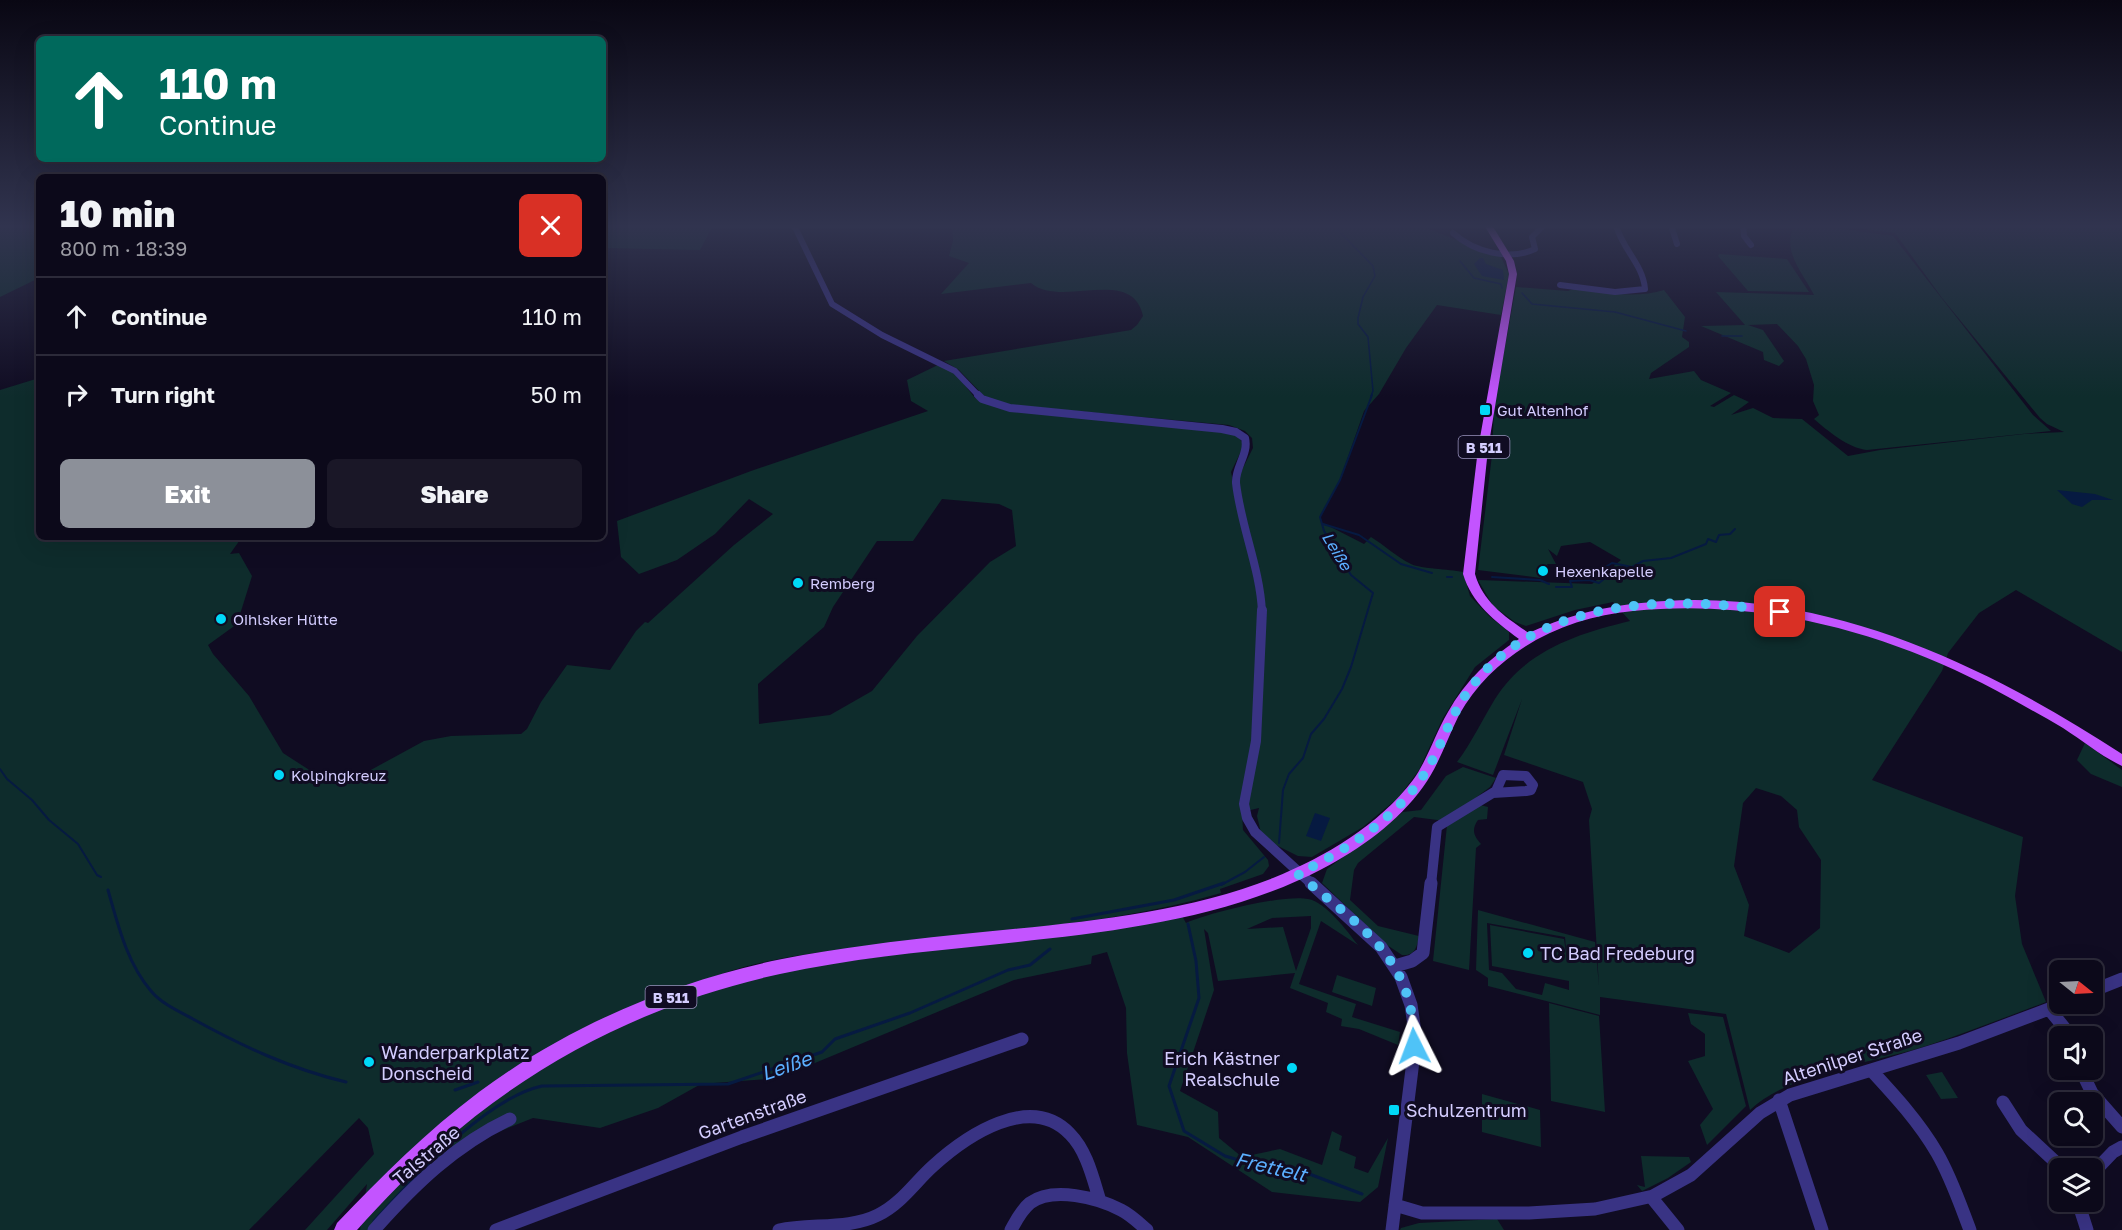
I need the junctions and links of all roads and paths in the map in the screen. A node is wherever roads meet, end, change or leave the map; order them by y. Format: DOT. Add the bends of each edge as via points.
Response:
graph roads {
  1 [pos="822,282"];
  2 [pos="1513,282"];
  3 [pos="1645,282"];
  4 [pos="1560,285"];
  5 [pos="1527,638"];
  6 [pos="2122,761"];
  7 [pos="1493,793"];
  8 [pos="1298,874"];
  9 [pos="1395,966"];
  10 [pos="2122,979"];
  11 [pos="2103,987"];
  12 [pos="2049,1008"];
  13 [pos="1022,1039"];
  14 [pos="1871,1070"];
  15 [pos="2085,1080"];
  16 [pos="1779,1100"];
  17 [pos="2003,1102"];
  18 [pos="510,1119"];
  19 [pos="2122,1127"];
  20 [pos="2122,1147"];
  21 [pos="2051,1158"];
  22 [pos="2103,1162"];
  23 [pos="1652,1198"];
  24 [pos="1100,1201"];
  25 [pos="1395,1205"];
  26 [pos="2081,1212"];
  27 [pos="344,1230"];
  28 [pos="374,1230"];
  29 [pos="496,1230"];
  30 [pos="779,1230"];
  31 [pos="1011,1230"];
  32 [pos="1147,1230"];
  33 [pos="1392,1230"];
  34 [pos="1678,1230"];
  35 [pos="1822,1230"];
  36 [pos="1970,1230"];
  37 [pos="2087,1230"];
  1 -- 8 [label="street" via="832,304 882,335 946,366 988,402 1011,408 1222,429 1245,438 1247,445 1237,468 1236,482 1261,588 1263,624 1256,741 1244,804 1246,818 1255,832"];
  2 -- 5 [label="main road, B 511" via="1483,449 1469,574 1480,599"];
  3 -- 4 [label="street" via="1644,290 1602,291"];
  5 -- 6 [label="main road" via="1579,617 1642,605 1703,603 1785,613 1875,635 1947,662 2055,716"];
  5 -- 8 [label="main road, B 511" via="1482,674 1467,692 1426,772 1406,799 1345,848"];
  7 -- 9 [label="street" via="1437,827 1423,953"];
  8 -- 9 [label="street" via="1349,916"];
  8 -- 27 [label="main road, B 511" via="1183,910 1097,925 795,964 665,999 559,1048 501,1085 402,1167"];
  9 -- 25 [label="street" via="1411,1005 1415,1032"];
  10 -- 11 [label="street"];
  12 -- 14 [label="street, Altenilper Straße"];
  13 -- 29 [label="street, Gartenstraße" via="753,1132"];
  14 -- 16 [label="street, Altenilper Straße"];
  14 -- 36 [label="street" via="1925,1133 1939,1156"];
  15 -- 19 [label="street" via="2091,1093"];
  16 -- 23 [label="street, Altenilper Straße" via="1713,1158"];
  16 -- 35 [label="street"];
  17 -- 21 [label="street" via="2022,1130"];
  18 -- 28 [label="street, Talstraße" via="478,1135 433,1168"];
  20 -- 22 [label="street"];
  23 -- 25 [label="street, Altenilper Straße" via="1610,1208 1440,1214"];
  23 -- 34 [label="street"];
  24 -- 30 [label="street" via="1071,1135 1052,1121 1027,1116 972,1138 935,1164 906,1195 880,1214 854,1222"];
  24 -- 31 [label="street" via="1037,1199 1024,1209"];
  24 -- 32 [label="street" via="1124,1211"];
  25 -- 33 [label="street"];
  26 -- 37 [label="street"];
}
